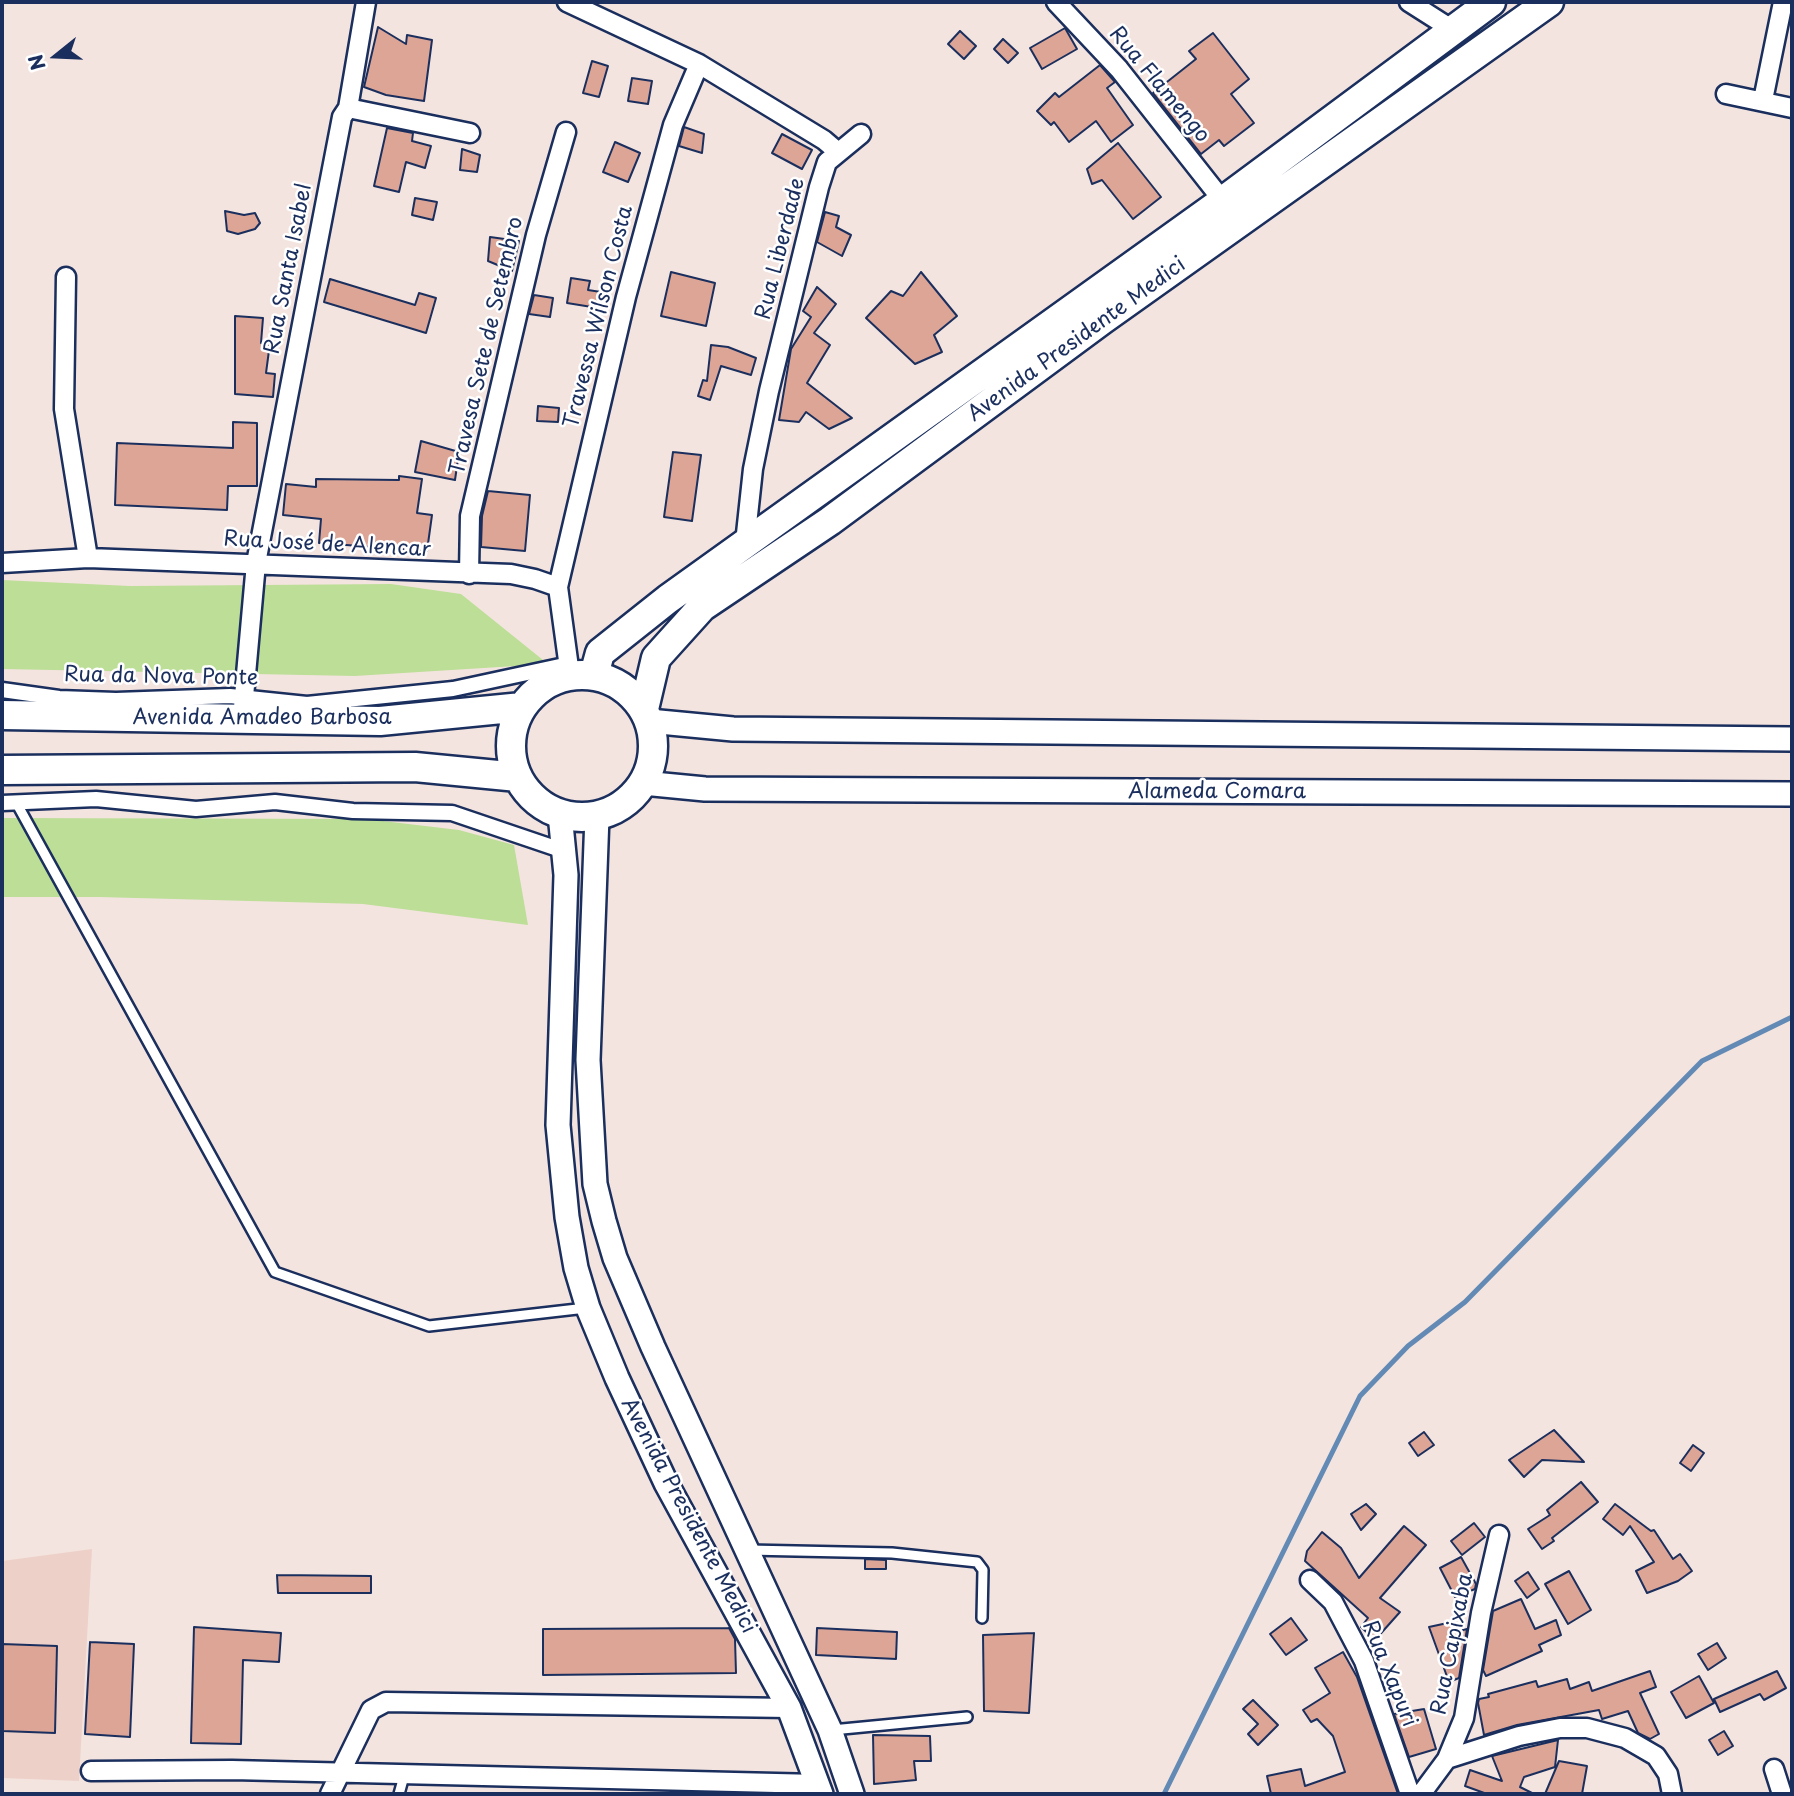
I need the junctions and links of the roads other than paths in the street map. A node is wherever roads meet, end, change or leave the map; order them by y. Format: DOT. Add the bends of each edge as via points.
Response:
graph roads {
  1 [pos="366,2"];
  2 [pos="567,2"];
  3 [pos="1056,2"];
  4 [pos="1409,2"];
  5 [pos="1491,2"];
  6 [pos="1549,2"];
  7 [pos="1783,2"];
  8 [pos="1453,30"];
  9 [pos="699,64"];
  10 [pos="1726,94"];
  11 [pos="1763,100"];
  12 [pos="348,108"];
  13 [pos="1792,108"];
  14 [pos="566,132"];
  15 [pos="470,133"];
  16 [pos="861,134"];
  17 [pos="838,152"];
  18 [pos="1223,201"];
  19 [pos="66,277"];
  20 [pos="745,543"];
  21 [pos="88,558"];
  22 [pos="2,563"];
  23 [pos="256,563"];
  24 [pos="469,573"];
  25 [pos="558,587"];
  26 [pos="578,671"];
  27 [pos="2,690"];
  28 [pos="522,707"];
  29 [pos="243,708"];
  30 [pos="2,715"];
  31 [pos="646,715"];
  32 [pos="1792,739"];
  33 [pos="2,770"];
  34 [pos="518,777"];
  35 [pos="643,783"];
  36 [pos="1792,794"];
  37 [pos="2,803"];
  38 [pos="17,804"];
  39 [pos="559,814"];
  40 [pos="597,816"];
  41 [pos="564,851"];
  42 [pos="588,1308"];
  43 [pos="1499,1535"];
  44 [pos="746,1550"];
  45 [pos="1310,1580"];
  46 [pos="982,1618"];
  47 [pos="789,1708"];
  48 [pos="967,1717"];
  49 [pos="830,1730"];
  50 [pos="1447,1759"];
  51 [pos="1774,1769"];
  52 [pos="91,1772"];
  53 [pos="340,1775"];
  54 [pos="404,1776"];
  55 [pos="645,1788"];
  56 [pos="820,1789"];
  57 [pos="330,1794"];
  58 [pos="399,1794"];
  59 [pos="852,1794"];
  60 [pos="1410,1794"];
  61 [pos="1421,1794"];
  62 [pos="1672,1794"];
  63 [pos="1782,1794"];
  1 -- 12 [label="street"];
  2 -- 9 [label="street"];
  3 -- 18 [label="street, Rua Flamengo" via="1119,69"];
  4 -- 8 [label="street"];
  5 -- 8 [label="main road, Avenida Presidente Medici"];
  6 -- 31 [label="main road, Avenida Presidente Medici" via="1102,320 830,522 702,607 656,658"];
  7 -- 11 [label="street"];
  8 -- 18 [label="main road, Avenida Presidente Medici"];
  9 -- 17 [label="street"];
  9 -- 25 [label="street, Travessa Wilson Costa" via="673,125 626,297"];
  10 -- 11 [label="street"];
  11 -- 13 [label="street"];
  12 -- 15 [label="street"];
  12 -- 23 [label="street, Rua Santa Isabel" via="342,117"];
  14 -- 24 [label="street, Travesa Sete de Setembro" via="536,235 470,516"];
  16 -- 17 [label="street"];
  17 -- 20 [label="street, Rua Liberdade" via="827,162 819,187 769,391 753,469"];
  18 -- 20 [label="main road, Avenida Presidente Medici"];
  19 -- 21 [label="street" via="64,409"];
  20 -- 26 [label="main road, Avenida Presidente Medici"];
  21 -- 22 [label="street, Rua José de Alencar"];
  21 -- 23 [label="street, Rua José de Alencar"];
  23 -- 24 [label="street, Rua José de Alencar"];
  23 -- 29 [label="street, Rua Santa Isabel"];
  24 -- 25 [label="street, Rua José de Alencar" via="511,574"];
  25 -- 26 [label="street"];
  26 -- 28 [label="main road" via="538,689"];
  26 -- 29 [label="street, Rua da Nova Ponte" via="453,689"];
  26 -- 31 [label="main road" via="618,684"];
  27 -- 29 [label="street, Rua da Nova Ponte" via="59,698"];
  28 -- 29 [label="main road, Avenida Amadeo Barbosa" via="380,721"];
  28 -- 34 [label="main road" via="513,729 511,754"];
  29 -- 30 [label="main road, Avenida Amadeo Barbosa"];
  31 -- 32 [label="street" via="733,729"];
  31 -- 35 [label="main road" via="653,742"];
  33 -- 34 [label="main road" via="415,768"];
  34 -- 39 [label="main road" via="528,793"];
  35 -- 36 [label="street, Alameda Comara" via="719,789"];
  35 -- 40 [label="main road" via="631,798"];
  37 -- 38 [label="street"];
  38 -- 41 [label="street" via="96,799 196,809 275,802 354,811 452,813"];
  38 -- 42 [label="lane" via="275,1272 429,1326"];
  39 -- 40 [label="main road"];
  39 -- 41 [label="street, Avenida Presidente Medici"];
  40 -- 44 [label="street, Avenida Presidente Medici" via="588,1060 595,1184 615,1258"];
  41 -- 42 [label="street, Avenida Presidente Medici" via="564,1018 558,1125 567,1217"];
  42 -- 47 [label="street, Avenida Presidente Medici" via="666,1483"];
  43 -- 50 [label="street, Rua Capixaba" via="1464,1718"];
  44 -- 46 [label="lane" via="892,1553 977,1562 983,1570"];
  44 -- 49 [label="street, Avenida Presidente Medici"];
  45 -- 60 [label="street, Rua Xapuri" via="1337,1610 1364,1661"];
  47 -- 53 [label="street" via="386,1702 371,1710"];
  47 -- 56 [label="street, Avenida Presidente Medici"];
  48 -- 49 [label="lane"];
  49 -- 59 [label="street, Avenida Presidente Medici"];
  50 -- 61 [label="street, Rua Capixaba"];
  50 -- 62 [label="street" via="1519,1735 1587,1728 1625,1738 1656,1756 1668,1774"];
  51 -- 63 [label="street"];
  52 -- 53 [label="street" via="232,1770"];
  53 -- 54 [label="street"];
  53 -- 57 [label="street"];
  54 -- 55 [label="street"];
  54 -- 58 [label="lane"];
  55 -- 56 [label="street"];
}
